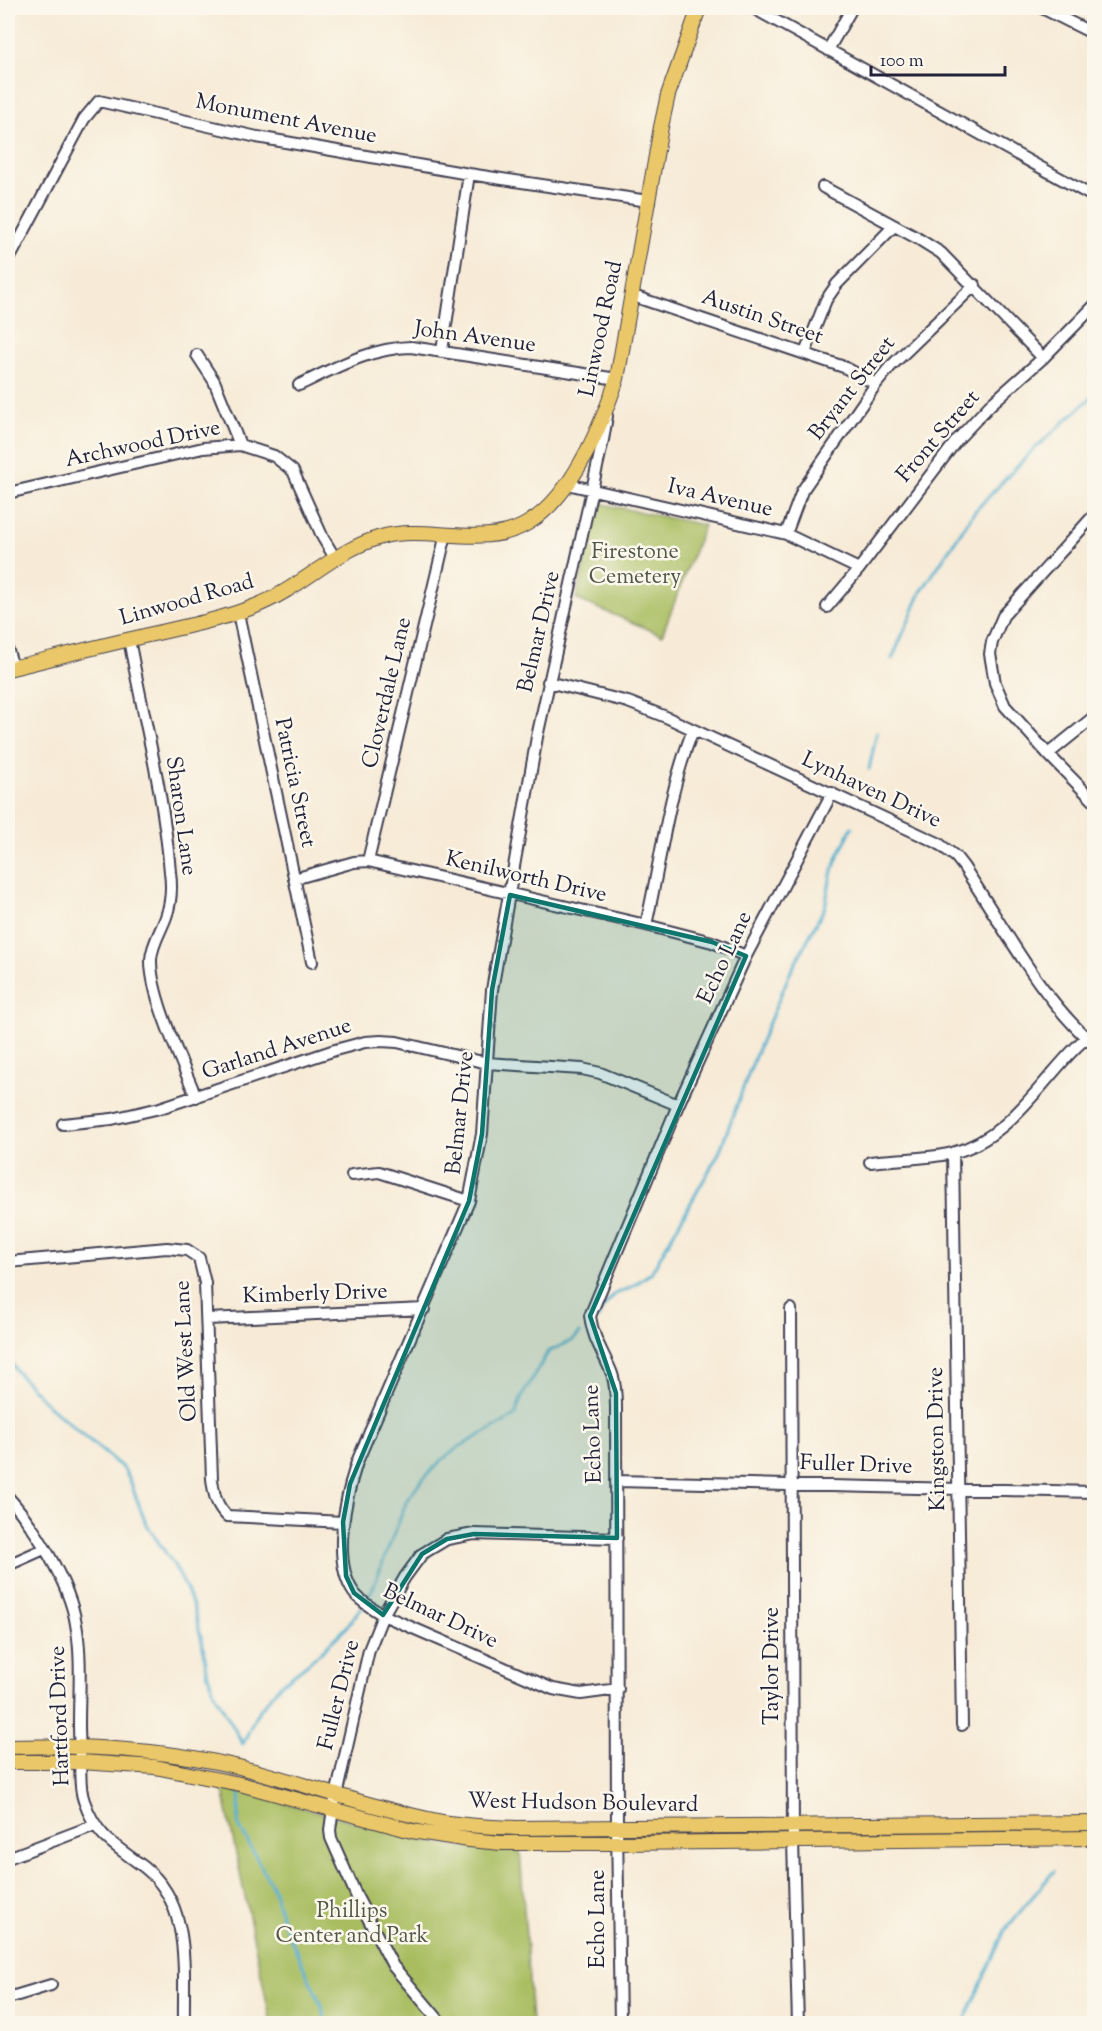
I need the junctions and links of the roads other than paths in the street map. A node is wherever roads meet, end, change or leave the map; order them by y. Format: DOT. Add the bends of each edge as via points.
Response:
graph roads {
  1 [pos="699,8"];
  2 [pos="753,8"];
  3 [pos="852,8"];
  4 [pos="1042,8"];
  5 [pos="1095,34"];
  6 [pos="828,50"];
  7 [pos="469,174"];
  8 [pos="823,187"];
  9 [pos="1094,194"];
  10 [pos="648,201"];
  11 [pos="894,226"];
  12 [pos="8,258"];
  13 [pos="975,285"];
  14 [pos="633,296"];
  15 [pos="1095,306"];
  16 [pos="442,351"];
  17 [pos="805,353"];
  18 [pos="197,355"];
  19 [pos="1043,358"];
  20 [pos="617,379"];
  21 [pos="876,384"];
  22 [pos="299,385"];
  23 [pos="608,406"];
  24 [pos="240,446"];
  25 [pos="567,484"];
  26 [pos="592,489"];
  27 [pos="8,493"];
  28 [pos="1095,516"];
  29 [pos="446,534"];
  30 [pos="786,534"];
  31 [pos="335,558"];
  32 [pos="859,569"];
  33 [pos="827,607"];
  34 [pos="238,613"];
  35 [pos="129,639"];
  36 [pos="8,651"];
  37 [pos="10,668"];
  38 [pos="548,682"];
  39 [pos="1095,717"];
  40 [pos="693,730"];
  41 [pos="1048,754"];
  42 [pos="832,793"];
  43 [pos="1095,801"];
  44 [pos="368,861"];
  45 [pos="294,879"];
  46 [pos="510,895"];
  47 [pos="646,925"];
  48 [pos="746,956"];
  49 [pos="312,962"];
  50 [pos="1092,1038"];
  51 [pos="487,1063"];
  52 [pos="196,1097"];
  53 [pos="678,1105"];
  54 [pos="63,1125"];
  55 [pos="953,1153"];
  56 [pos="870,1162"];
  57 [pos="352,1175"];
  58 [pos="469,1201"];
  59 [pos="8,1262"];
  60 [pos="791,1309"];
  61 [pos="424,1310"];
  62 [pos="207,1319"];
  63 [pos="616,1481"];
  64 [pos="792,1483"];
  65 [pos="958,1488"];
  66 [pos="1095,1492"];
  67 [pos="8,1497"];
  68 [pos="343,1522"];
  69 [pos="617,1538"];
  70 [pos="44,1549"];
  71 [pos="8,1565"];
  72 [pos="383,1615"];
  73 [pos="618,1689"];
  74 [pos="962,1725"];
  75 [pos="79,1746"];
  76 [pos="8,1747"];
  77 [pos="8,1762"];
  78 [pos="81,1762"];
  79 [pos="337,1794"];
  80 [pos="333,1809"];
  81 [pos="1095,1823"];
  82 [pos="95,1825"];
  83 [pos="793,1826"];
  84 [pos="617,1827"];
  85 [pos="1095,1838"];
  86 [pos="793,1841"];
  87 [pos="618,1843"];
  88 [pos="8,1858"];
  89 [pos="51,1985"];
  90 [pos="8,1998"];
  91 [pos="184,2024"];
  92 [pos="442,2024"];
  93 [pos="620,2024"];
  94 [pos="798,2024"];
  1 -- 10 [label="main road, Linwood Road" via="668,95"];
  2 -- 6 [label="street"];
  3 -- 6 [label="street"];
  4 -- 5 [label="street"];
  6 -- 9 [label="street"];
  7 -- 10 [label="street, Monument Avenue"];
  7 -- 12 [label="street, Monument Avenue" via="257,137 99,100 84,119"];
  7 -- 16 [label="street"];
  8 -- 11 [label="street"];
  10 -- 14 [label="main road, Linwood Road"];
  11 -- 13 [label="street" via="941,253"];
  11 -- 17 [label="street" via="837,284 826,300"];
  13 -- 19 [label="street"];
  13 -- 21 [label="street, Bryant Street"];
  14 -- 17 [label="street, Austin Street"];
  14 -- 20 [label="main road, Linwood Road"];
  15 -- 19 [label="street, Front Street"];
  16 -- 20 [label="street, John Avenue"];
  16 -- 22 [label="street, John Avenue" via="382,349"];
  17 -- 21 [label="street, Austin Street"];
  18 -- 24 [label="street" via="214,381"];
  19 -- 32 [label="street, Front Street" via="957,440"];
  20 -- 23 [label="main road, Linwood Road"];
  21 -- 30 [label="street, Bryant Street" via="802,491"];
  23 -- 25 [label="main road, Linwood Road"];
  23 -- 26 [label="street, Belmar Drive"];
  24 -- 27 [label="street, Archwood Drive" via="203,448"];
  24 -- 31 [label="street, Archwood Drive" via="274,456 293,471"];
  25 -- 26 [label="street, Iva Avenue"];
  25 -- 29 [label="main road, Linwood Road" via="542,513 512,531 483,536"];
  26 -- 30 [label="street, Iva Avenue"];
  26 -- 38 [label="street, Belmar Drive"];
  28 -- 41 [label="street" via="1010,607 992,642 991,666 1005,706"];
  29 -- 31 [label="main road, Linwood Road" via="402,533 382,537"];
  29 -- 44 [label="street, Cloverdale Lane"];
  30 -- 32 [label="street, Iva Avenue"];
  31 -- 34 [label="main road, Linwood Road" via="279,596"];
  32 -- 33 [label="street, Front Street"];
  34 -- 35 [label="main road, Linwood Road"];
  34 -- 45 [label="street, Patricia Street"];
  35 -- 37 [label="main road, Linwood Road"];
  35 -- 52 [label="street, Sharon Lane" via="163,813 171,879 166,916 153,946 153,977 169,1031"];
  36 -- 37 [label="street"];
  38 -- 40 [label="street, Lynhaven Drive" via="637,705"];
  38 -- 46 [label="street, Belmar Drive"];
  39 -- 41 [label="street"];
  40 -- 42 [label="street, Lynhaven Drive"];
  40 -- 47 [label="street" via="671,795"];
  41 -- 43 [label="street"];
  42 -- 48 [label="street, Echo Lane"];
  42 -- 50 [label="street, Lynhaven Drive" via="938,843 956,857 1025,964 1059,1009"];
  44 -- 45 [label="street, Kenilworth Drive"];
  44 -- 46 [label="street, Kenilworth Drive"];
  45 -- 49 [label="street, Patricia Street"];
  46 -- 47 [label="street, Kenilworth Drive"];
  46 -- 51 [label="street, Belmar Drive" via="492,990"];
  47 -- 48 [label="street, Kenilworth Drive" via="712,942"];
  48 -- 53 [label="street, Echo Lane"];
  50 -- 55 [label="street" via="1068,1054 1014,1117 993,1134"];
  51 -- 52 [label="street, Garland Avenue" via="398,1042 364,1042"];
  51 -- 53 [label="street, Garland Avenue" via="582,1069"];
  51 -- 58 [label="street, Belmar Drive" via="482,1134"];
  52 -- 54 [label="street, Garland Avenue" via="112,1119"];
  53 -- 63 [label="street, Echo Lane" via="590,1316 601,1354 613,1377"];
  55 -- 56 [label="street"];
  55 -- 65 [label="street, Kingston Drive"];
  57 -- 58 [label="street" via="379,1172"];
  58 -- 61 [label="street, Belmar Drive"];
  59 -- 62 [label="street, Old West Lane" via="167,1248 187,1250 199,1258"];
  60 -- 64 [label="street, Taylor Drive"];
  61 -- 62 [label="street, Kimberly Drive"];
  61 -- 68 [label="street, Belmar Drive" via="357,1462"];
  62 -- 68 [label="street, Old West Lane" via="212,1479 218,1507 227,1516"];
  63 -- 64 [label="street, Fuller Drive"];
  63 -- 69 [label="street, Echo Lane"];
  64 -- 65 [label="street, Fuller Drive"];
  64 -- 83 [label="street, Taylor Drive"];
  65 -- 66 [label="street, Fuller Drive"];
  65 -- 74 [label="street, Kingston Drive"];
  67 -- 70 [label="street, Hartford Drive"];
  68 -- 72 [label="street, Belmar Drive" via="344,1561 354,1593"];
  69 -- 72 [label="street, Fuller Drive" via="484,1534 447,1539 422,1554"];
  69 -- 73 [label="street, Echo Lane"];
  70 -- 71 [label="street"];
  70 -- 75 [label="street, Hartford Drive" via="62,1580 77,1627"];
  72 -- 73 [label="street, Belmar Drive" via="553,1689 580,1694"];
  72 -- 79 [label="street, Fuller Drive" via="369,1650"];
  73 -- 84 [label="street, Echo Lane"];
  75 -- 76 [label="main road, West Hudson Boulevard"];
  75 -- 78 [label="street, Hartford Drive"];
  75 -- 79 [label="main road, West Hudson Boulevard" via="201,1759"];
  77 -- 78 [label="main road, West Hudson Boulevard"];
  78 -- 80 [label="main road, West Hudson Boulevard" via="203,1775"];
  78 -- 82 [label="street, Hartford Drive" via="82,1796"];
  79 -- 80 [label="street, Fuller Drive"];
  79 -- 84 [label="main road, West Hudson Boulevard" via="437,1821 471,1826"];
  80 -- 87 [label="main road, West Hudson Boulevard" via="412,1831 469,1840"];
  80 -- 92 [label="street, Fuller Drive" via="331,1838 362,1908 393,1966"];
  81 -- 83 [label="main road, West Hudson Boulevard"];
  82 -- 88 [label="street"];
  82 -- 91 [label="street, Hartford Drive" via="111,1844 155,1877 175,1909 183,1942"];
  83 -- 84 [label="main road, West Hudson Boulevard"];
  83 -- 86 [label="street, Taylor Drive"];
  84 -- 87 [label="street, Echo Lane"];
  85 -- 86 [label="main road, West Hudson Boulevard"];
  86 -- 87 [label="main road, West Hudson Boulevard"];
  86 -- 94 [label="street, Taylor Drive"];
  87 -- 93 [label="street, Echo Lane"];
  89 -- 90 [label="street"];
}
